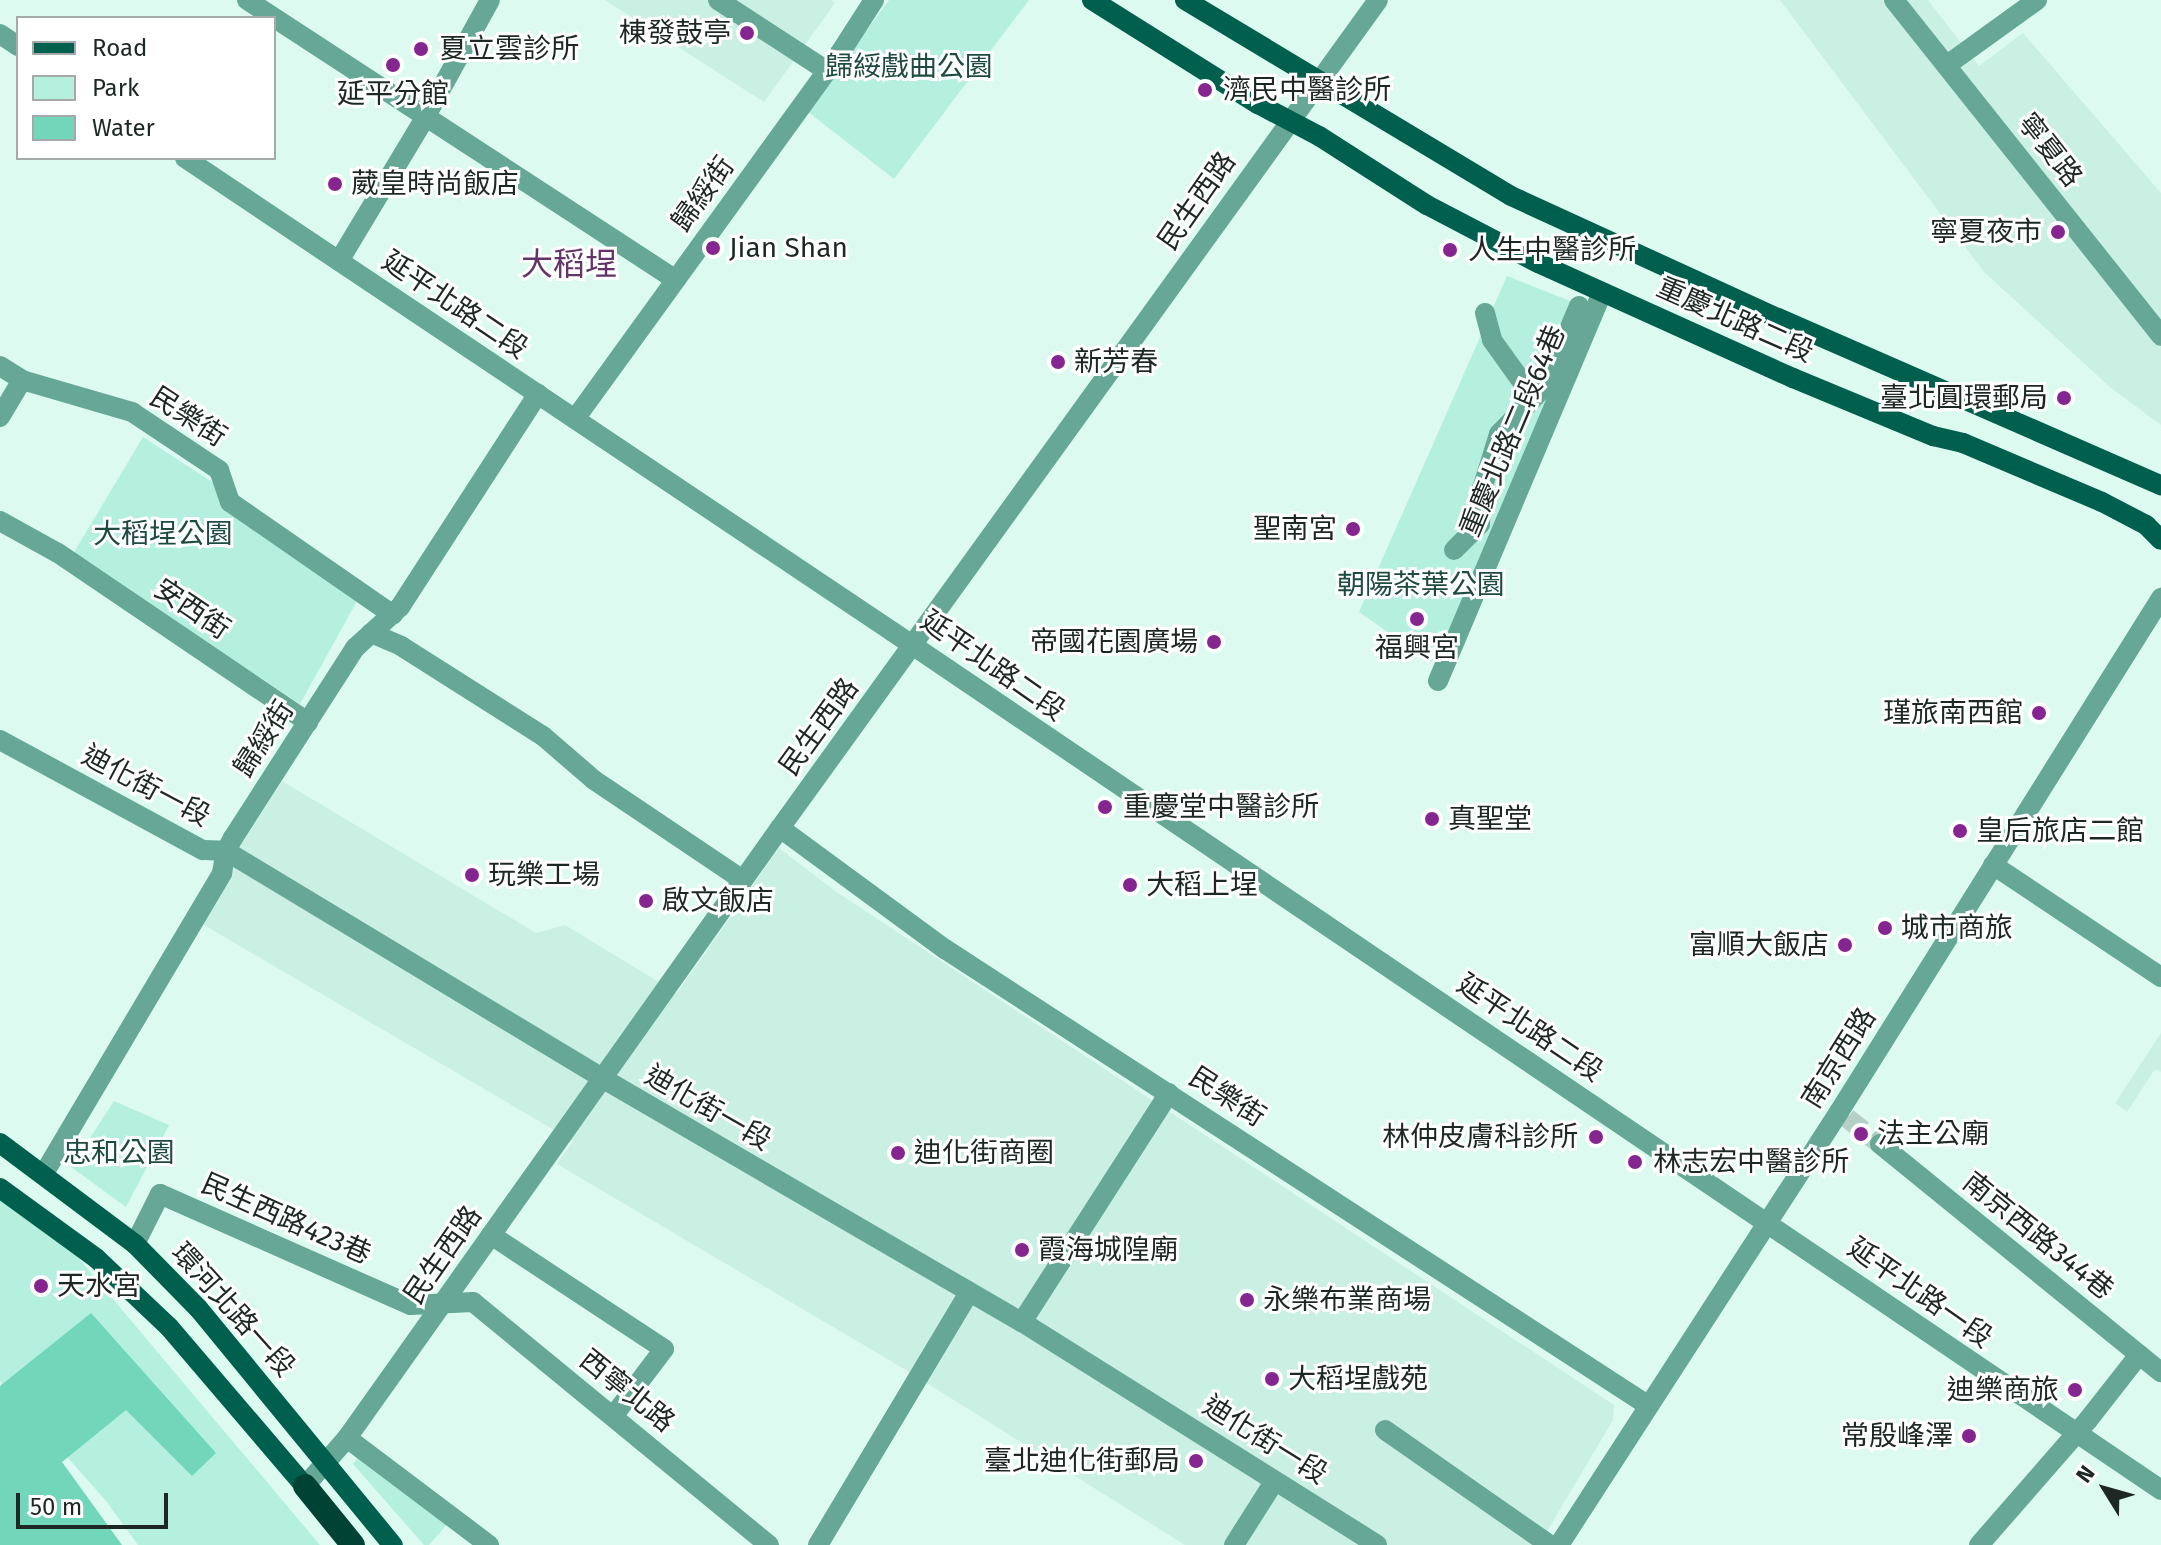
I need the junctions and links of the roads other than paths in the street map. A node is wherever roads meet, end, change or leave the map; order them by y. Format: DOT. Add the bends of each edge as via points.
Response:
graph roads {
  1 [pos="247,0"];
  2 [pos="490,0"];
  3 [pos="718,0"];
  4 [pos="874,0"];
  5 [pos="1092,0"];
  6 [pos="1185,0"];
  7 [pos="1378,0"];
  8 [pos="1894,0"];
  9 [pos="2037,0"];
  10 [pos="272,16"];
  11 [pos="276,19"];
  12 [pos="1947,65"];
  13 [pos="827,71"];
  14 [pos="1318,80"];
  15 [pos="426,116"];
  16 [pos="1289,120"];
  17 [pos="188,160"];
  18 [pos="339,261"];
  19 [pos="676,280"];
  20 [pos="1602,292"];
  21 [pos="1579,306"];
  22 [pos="1485,313"];
  23 [pos="2161,336"];
  24 [pos="0,366"];
  25 [pos="22,380"];
  26 [pos="538,394"];
  27 [pos="1533,397"];
  28 [pos="0,417"];
  29 [pos="575,419"];
  30 [pos="2161,485"];
  31 [pos="0,521"];
  32 [pos="2161,540"];
  33 [pos="1454,550"];
  34 [pos="2161,598"];
  35 [pos="393,615"];
  36 [pos="371,633"];
  37 [pos="913,645"];
  38 [pos="1438,681"];
  39 [pos="308,722"];
  40 [pos="0,740"];
  41 [pos="780,828"];
  42 [pos="226,851"];
  43 [pos="1993,865"];
  44 [pos="743,880"];
  45 [pos="2161,977"];
  46 [pos="602,1078"];
  47 [pos="1169,1093"];
  48 [pos="0,1143"];
  49 [pos="1880,1144"];
  50 [pos="43,1175"];
  51 [pos="0,1188"];
  52 [pos="1768,1222"];
  53 [pos="491,1235"];
  54 [pos="135,1244"];
  55 [pos="969,1293"];
  56 [pos="442,1304"];
  57 [pos="1022,1322"];
  58 [pos="2139,1355"];
  59 [pos="2161,1372"];
  60 [pos="1649,1406"];
  61 [pos="614,1415"];
  62 [pos="1385,1430"];
  63 [pos="2077,1434"];
  64 [pos="347,1438"];
  65 [pos="327,1464"];
  66 [pos="1274,1482"];
  67 [pos="305,1486"];
  68 [pos="2161,1490"];
  69 [pos="353,1545"];
  70 [pos="393,1545"];
  71 [pos="489,1545"];
  72 [pos="769,1545"];
  73 [pos="818,1545"];
  74 [pos="1234,1545"];
  75 [pos="1377,1545"];
  76 [pos="1550,1545"];
  77 [pos="1559,1545"];
  78 [pos="1979,1545"];
  1 -- 10 [label="street"];
  2 -- 15 [label="street"];
  3 -- 13 [label="street"];
  4 -- 13 [label="street, 歸綏街"];
  5 -- 16 [label="main road, 重慶北路二段"];
  6 -- 14 [label="main road, 重慶北路二段"];
  7 -- 14 [label="street, 民生西路"];
  8 -- 12 [label="street, 寧夏路"];
  9 -- 12 [label="street"];
  11 -- 15 [label="street"];
  12 -- 23 [label="street, 寧夏路"];
  13 -- 19 [label="street, 歸綏街"];
  14 -- 16 [label="street, 民生西路"];
  14 -- 30 [label="main road, 重慶北路二段" via="1511,196"];
  15 -- 18 [label="street"];
  15 -- 19 [label="street"];
  16 -- 20 [label="main road, 重慶北路二段" via="1427,205"];
  16 -- 37 [label="street, 民生西路"];
  17 -- 18 [label="street, 延平北路二段"];
  18 -- 26 [label="street, 延平北路二段"];
  19 -- 29 [label="street, 歸綏街"];
  20 -- 32 [label="main road, 重慶北路二段" via="1807,384 2102,502 2146,525"];
  20 -- 38 [label="street, 重慶北路二段64巷"];
  21 -- 27 [label="street" via="1545,386"];
  22 -- 27 [label="street" via="1492,340"];
  24 -- 25 [label="street, 民樂街"];
  25 -- 28 [label="street"];
  25 -- 35 [label="street, 民樂街" via="132,412 219,470 230,502"];
  26 -- 29 [label="street, 延平北路二段"];
  26 -- 35 [label="street, 歸綏街"];
  27 -- 33 [label="street" via="1499,434 1482,489 1480,524"];
  29 -- 37 [label="street, 延平北路二段"];
  31 -- 39 [label="street, 安西街" via="58,553"];
  34 -- 43 [label="street, 南京西路"];
  35 -- 36 [label="street, 歸綏街"];
  36 -- 39 [label="street, 歸綏街" via="355,648"];
  36 -- 44 [label="street" via="401,646 543,736 594,780"];
  37 -- 41 [label="street, 民生西路"];
  37 -- 52 [label="street, 延平北路二段"];
  39 -- 42 [label="street, 歸綏街"];
  40 -- 42 [label="street, 迪化街一段" via="203,850"];
  41 -- 44 [label="street, 民生西路"];
  41 -- 47 [label="street, 民樂街" via="945,949"];
  42 -- 46 [label="street, 迪化街一段"];
  42 -- 50 [label="street, 歸綏街" via="222,873"];
  43 -- 45 [label="street"];
  43 -- 52 [label="street, 南京西路" via="1843,1115"];
  44 -- 46 [label="street, 民生西路"];
  46 -- 53 [label="street, 民生西路"];
  46 -- 55 [label="street, 迪化街一段"];
  47 -- 57 [label="street"];
  47 -- 60 [label="street, 民樂街"];
  48 -- 50 [label="main road, 環河北路一段"];
  49 -- 58 [label="street, 南京西路344巷"];
  50 -- 54 [label="main road, 環河北路一段"];
  51 -- 67 [label="main road" via="96,1258 169,1327"];
  52 -- 60 [label="street, 南京西路"];
  52 -- 63 [label="street, 延平北路一段"];
  53 -- 56 [label="street, 民生西路"];
  53 -- 61 [label="street" via="664,1349"];
  54 -- 56 [label="street, 民生西路423巷" via="160,1194 411,1305"];
  54 -- 65 [label="main road, 環河北路一段" via="198,1308"];
  55 -- 57 [label="street, 迪化街一段"];
  55 -- 73 [label="street"];
  56 -- 61 [label="street, 西寧北路" via="473,1302"];
  56 -- 64 [label="street, 民生西路"];
  57 -- 66 [label="street, 迪化街一段"];
  58 -- 59 [label="street, 南京西路344巷"];
  58 -- 63 [label="street"];
  60 -- 77 [label="street, 南京西路"];
  61 -- 72 [label="street, 西寧北路"];
  62 -- 76 [label="street"];
  63 -- 68 [label="street, 延平北路一段"];
  63 -- 78 [label="street"];
  64 -- 65 [label="street, 民生西路"];
  64 -- 71 [label="street"];
  65 -- 67 [label="street, 民生西路"];
  65 -- 70 [label="main road, 環河北路一段"];
  66 -- 74 [label="street"];
  66 -- 75 [label="street, 迪化街一段"];
  67 -- 69 [label="highway"];
}
